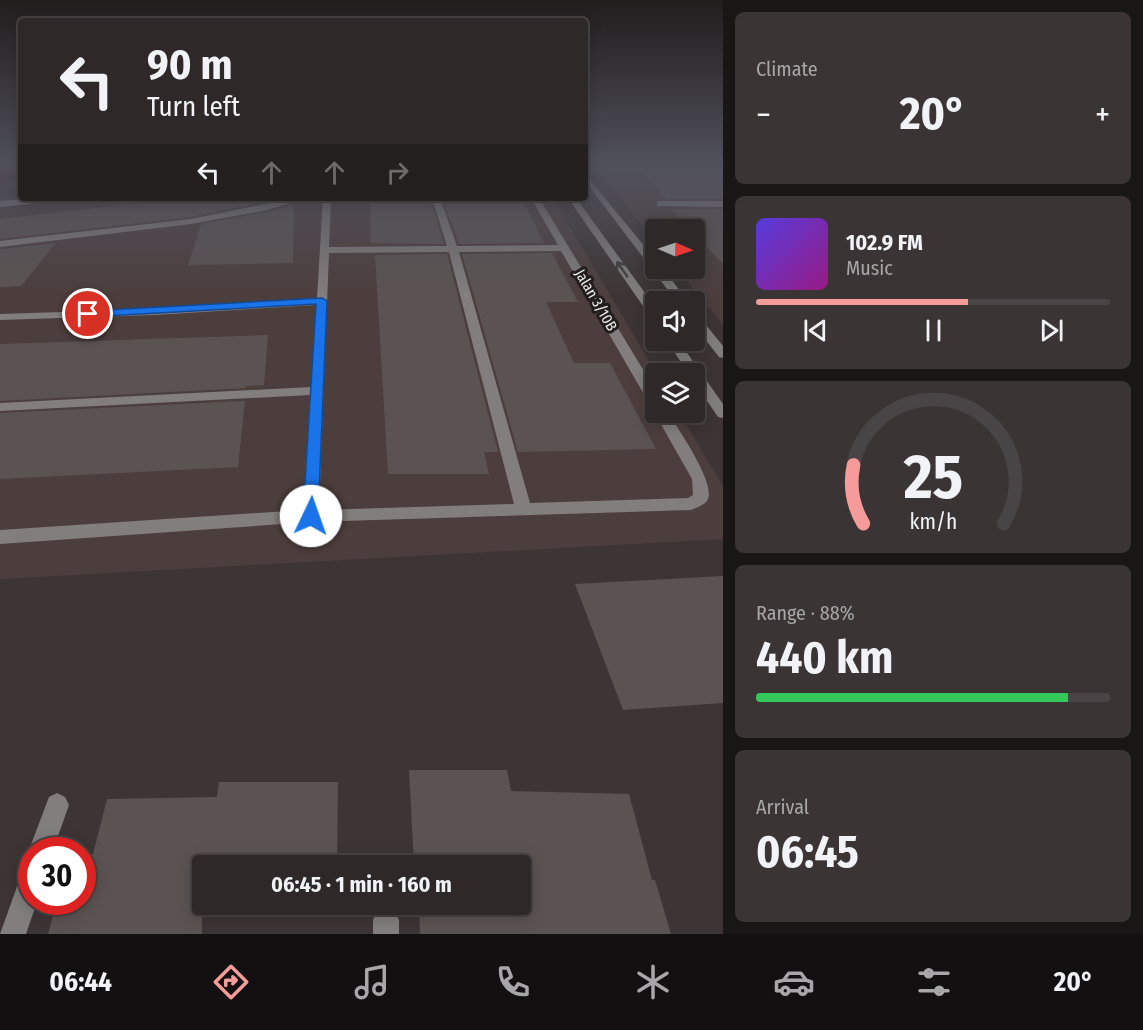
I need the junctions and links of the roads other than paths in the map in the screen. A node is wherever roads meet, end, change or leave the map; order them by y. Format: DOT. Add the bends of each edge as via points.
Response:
graph roads {
  1 [pos="269,208"];
  2 [pos="326,208"];
  3 [pos="439,208"];
  4 [pos="542,208"];
  5 [pos="580,208"];
  6 [pos="609,208"];
  7 [pos="0,244"];
  8 [pos="565,248"];
  9 [pos="453,249"];
  10 [pos="324,250"];
  11 [pos="645,254"];
  12 [pos="665,279"];
  13 [pos="674,291"];
  14 [pos="322,301"];
  15 [pos="645,301"];
  16 [pos="0,317"];
  17 [pos="705,331"];
  18 [pos="680,351"];
  19 [pos="723,354"];
  20 [pos="645,384"];
  21 [pos="317,391"];
  22 [pos="0,407"];
  23 [pos="723,414"];
  24 [pos="667,423"];
  25 [pos="522,508"];
  26 [pos="311,516"];
  27 [pos="0,537"];
  28 [pos="57,805"];
  29 [pos="46,837"];
  30 [pos="20,915"];
  31 [pos="13,934"];
  1 -- 7 [label="street" via="189,223"];
  2 -- 10 [label="street"];
  3 -- 9 [label="street"];
  4 -- 8 [label="street, Jalan 3/10B"];
  15 -- 5 [label="street, one-way"];
  6 -- 11 [label="street"];
  8 -- 9 [label="street"];
  8 -- 20 [label="street, Jalan 3/10B"];
  9 -- 10 [label="street"];
  9 -- 25 [label="street"];
  10 -- 14 [label="street"];
  12 -- 13 [label="street"];
  14 -- 16 [label="street"];
  14 -- 21 [label="street"];
  17 -- 19 [label="street"];
  18 -- 23 [label="street"];
  21 -- 22 [label="street"];
  21 -- 26 [label="street"];
  24 -- 25 [label="street" via="700,479 700,498 691,504"];
  25 -- 26 [label="street"];
  26 -- 27 [label="street"];
  28 -- 29 [label="street"];
  30 -- 31 [label="street"];
}
